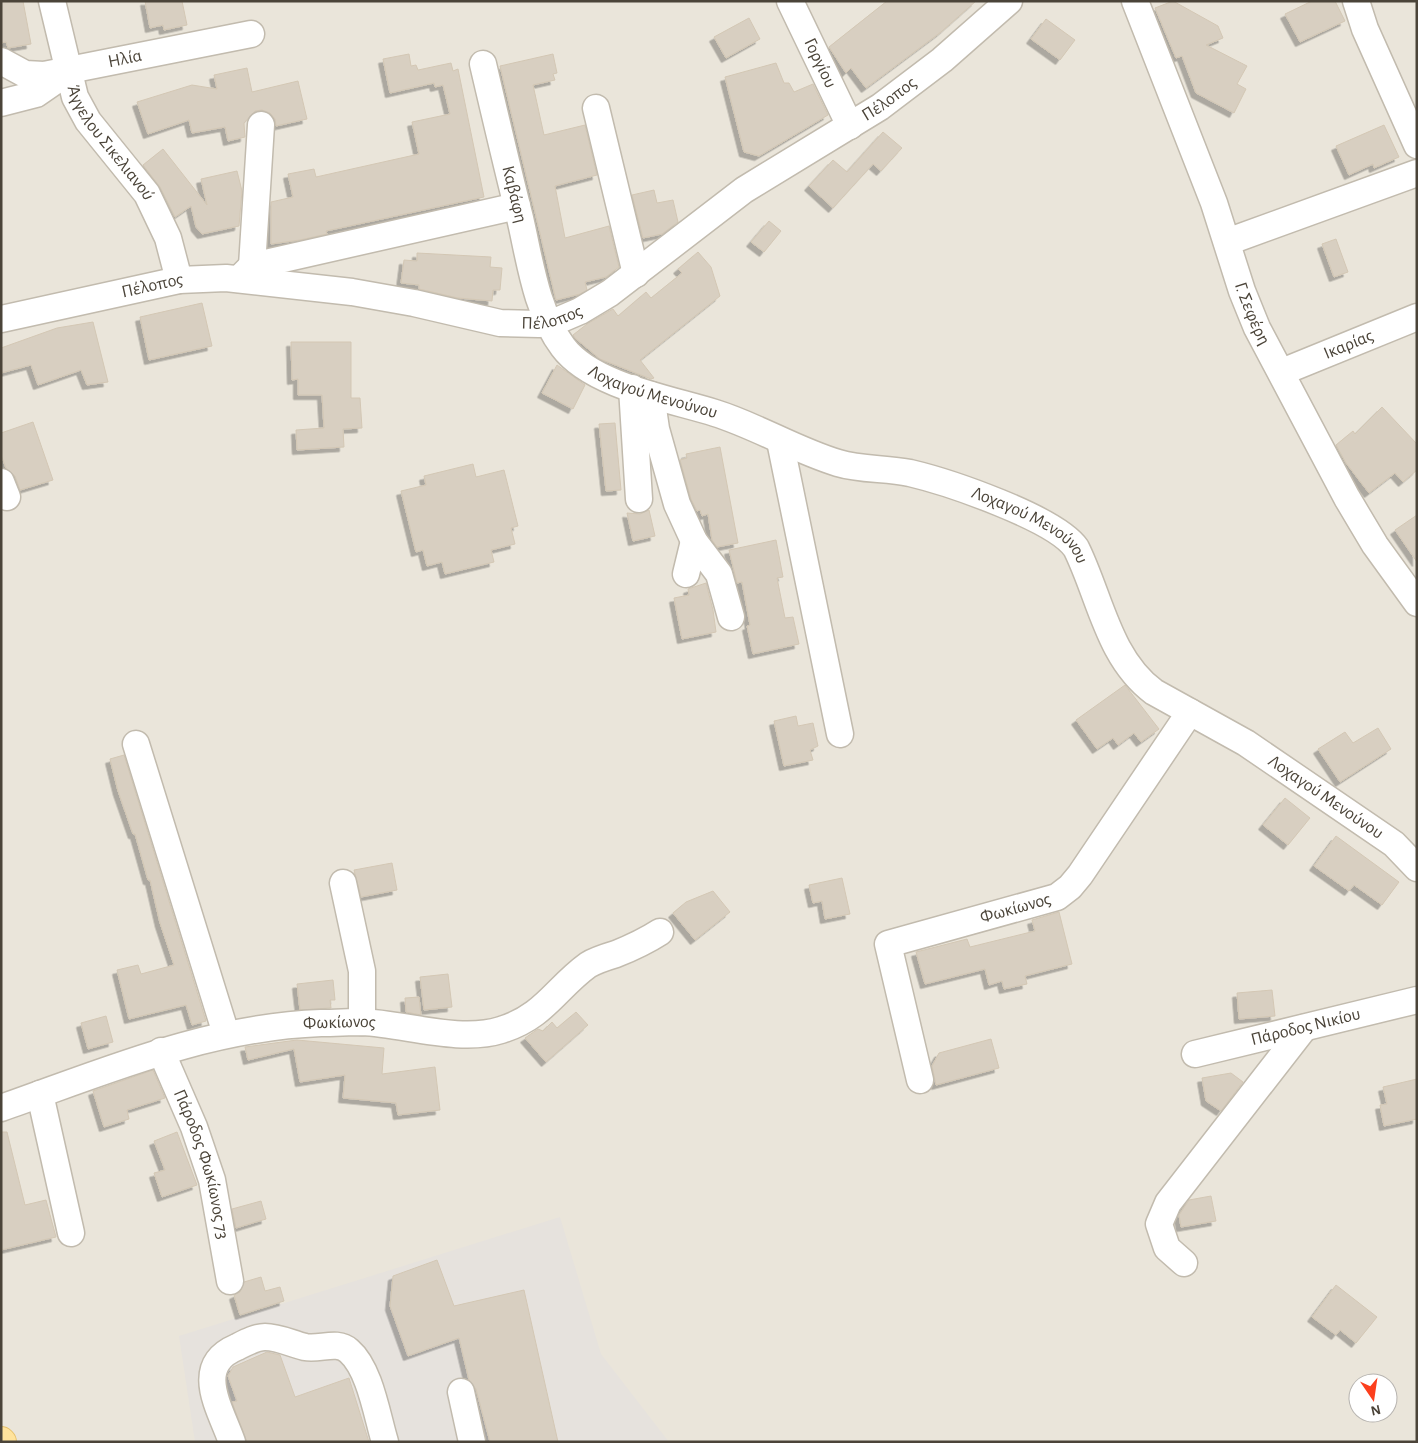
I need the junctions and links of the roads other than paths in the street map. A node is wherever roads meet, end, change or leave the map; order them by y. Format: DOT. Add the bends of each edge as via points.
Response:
graph roads {
  1 [pos="52,1"];
  2 [pos="790,1"];
  3 [pos="1009,1"];
  4 [pos="1135,1"];
  5 [pos="1356,1"];
  6 [pos="251,34"];
  7 [pos="1,62"];
  8 [pos="483,64"];
  9 [pos="68,72"];
  10 [pos="1,103"];
  11 [pos="596,108"];
  12 [pos="261,125"];
  13 [pos="850,126"];
  14 [pos="1417,145"];
  15 [pos="1417,174"];
  16 [pos="517,206"];
  17 [pos="1227,242"];
  18 [pos="246,273"];
  19 [pos="636,274"];
  20 [pos="179,280"];
  21 [pos="1417,317"];
  22 [pos="1,319"];
  23 [pos="549,323"];
  24 [pos="1282,372"];
  25 [pos="642,392"];
  26 [pos="780,441"];
  27 [pos="639,499"];
  28 [pos="694,541"];
  29 [pos="686,574"];
  30 [pos="1417,604"];
  31 [pos="731,617"];
  32 [pos="1190,712"];
  33 [pos="840,734"];
  34 [pos="136,744"];
  35 [pos="1417,868"];
  36 [pos="343,883"];
  37 [pos="660,932"];
  38 [pos="1417,1000"];
  39 [pos="362,1022"];
  40 [pos="1304,1028"];
  41 [pos="226,1034"];
  42 [pos="161,1051"];
  43 [pos="1195,1054"];
  44 [pos="920,1080"];
  45 [pos="40,1094"];
  46 [pos="1,1108"];
  47 [pos="71,1233"];
  48 [pos="1184,1263"];
  49 [pos="230,1281"];
  50 [pos="462,1392"];
  51 [pos="232,1442"];
  52 [pos="385,1442"];
  53 [pos="472,1442"];
  1 -- 9 [label="street, Άγγελου Σικελιανού"];
  2 -- 13 [label="street, Γοργίου"];
  3 -- 13 [label="street, Πέλοπος" via="928,71"];
  4 -- 17 [label="street, Γ. Σεφέρη"];
  5 -- 14 [label="street" via="1365,29"];
  6 -- 9 [label="street, Ηλία"];
  7 -- 9 [label="street, Ηλία" via="25,74 44,76"];
  8 -- 16 [label="street, Καβάφη"];
  9 -- 10 [label="street" via="36,94"];
  9 -- 20 [label="street, Άγγελου Σικελιανού" via="75,97 88,121 136,178 154,207 168,238"];
  11 -- 19 [label="street"];
  12 -- 18 [label="street"];
  13 -- 19 [label="street, Πέλοπος" via="744,190"];
  15 -- 17 [label="street"];
  16 -- 18 [label="street"];
  16 -- 23 [label="street, Καβάφη" via="538,294"];
  17 -- 24 [label="street, Γ. Σεφέρη" via="1250,310"];
  18 -- 20 [label="street, Πέλοπος"];
  18 -- 23 [label="street, Πέλοπος" via="381,297 500,323"];
  19 -- 23 [label="street, Πέλοπος" via="594,304"];
  20 -- 22 [label="street, Πέλοπος"];
  21 -- 24 [label="street, Ικαρίας"];
  23 -- 25 [label="street, Λοχαγού Μενούνου" via="573,358"];
  24 -- 30 [label="street, Γ. Σεφέρη" via="1352,506"];
  25 -- 26 [label="street, Λοχαγού Μενούνου" via="716,413"];
  25 -- 27 [label="street"];
  25 -- 28 [label="street" via="686,526"];
  26 -- 32 [label="street, Λοχαγού Μενούνου" via="854,468 910,473 952,485 1052,527 1076,548 1111,634 1128,665 1148,687"];
  26 -- 33 [label="street"];
  28 -- 29 [label="street"];
  28 -- 31 [label="street" via="719,574"];
  32 -- 35 [label="street, Λοχαγού Μενούνου" via="1246,743 1394,844"];
  32 -- 44 [label="street, Φωκίωνος" via="1080,875 1065,892 1041,902 888,944"];
  34 -- 41 [label="street"];
  36 -- 39 [label="street" via="362,971"];
  37 -- 39 [label="street, Φωκίωνος" via="640,944 590,964 540,1010 499,1031 458,1033"];
  38 -- 40 [label="street, Πάροδος Νικίου"];
  39 -- 41 [label="street, Φωκίωνος" via="294,1025"];
  40 -- 43 [label="street, Πάροδος Νικίου"];
  40 -- 48 [label="street" via="1168,1203 1158,1224 1167,1248"];
  41 -- 42 [label="street, Φωκίωνος"];
  42 -- 45 [label="street, Φωκίωνος"];
  42 -- 49 [label="street, Πάροδος Φωκίωνος 73" via="194,1127 212,1180"];
  45 -- 46 [label="street, Φωκίωνος"];
  45 -- 47 [label="street"];
  50 -- 53 [label="street"];
  51 -- 52 [label="street" via="213,1387 213,1368 220,1356 264,1337 310,1348 337,1345 348,1349 364,1373"];
}
